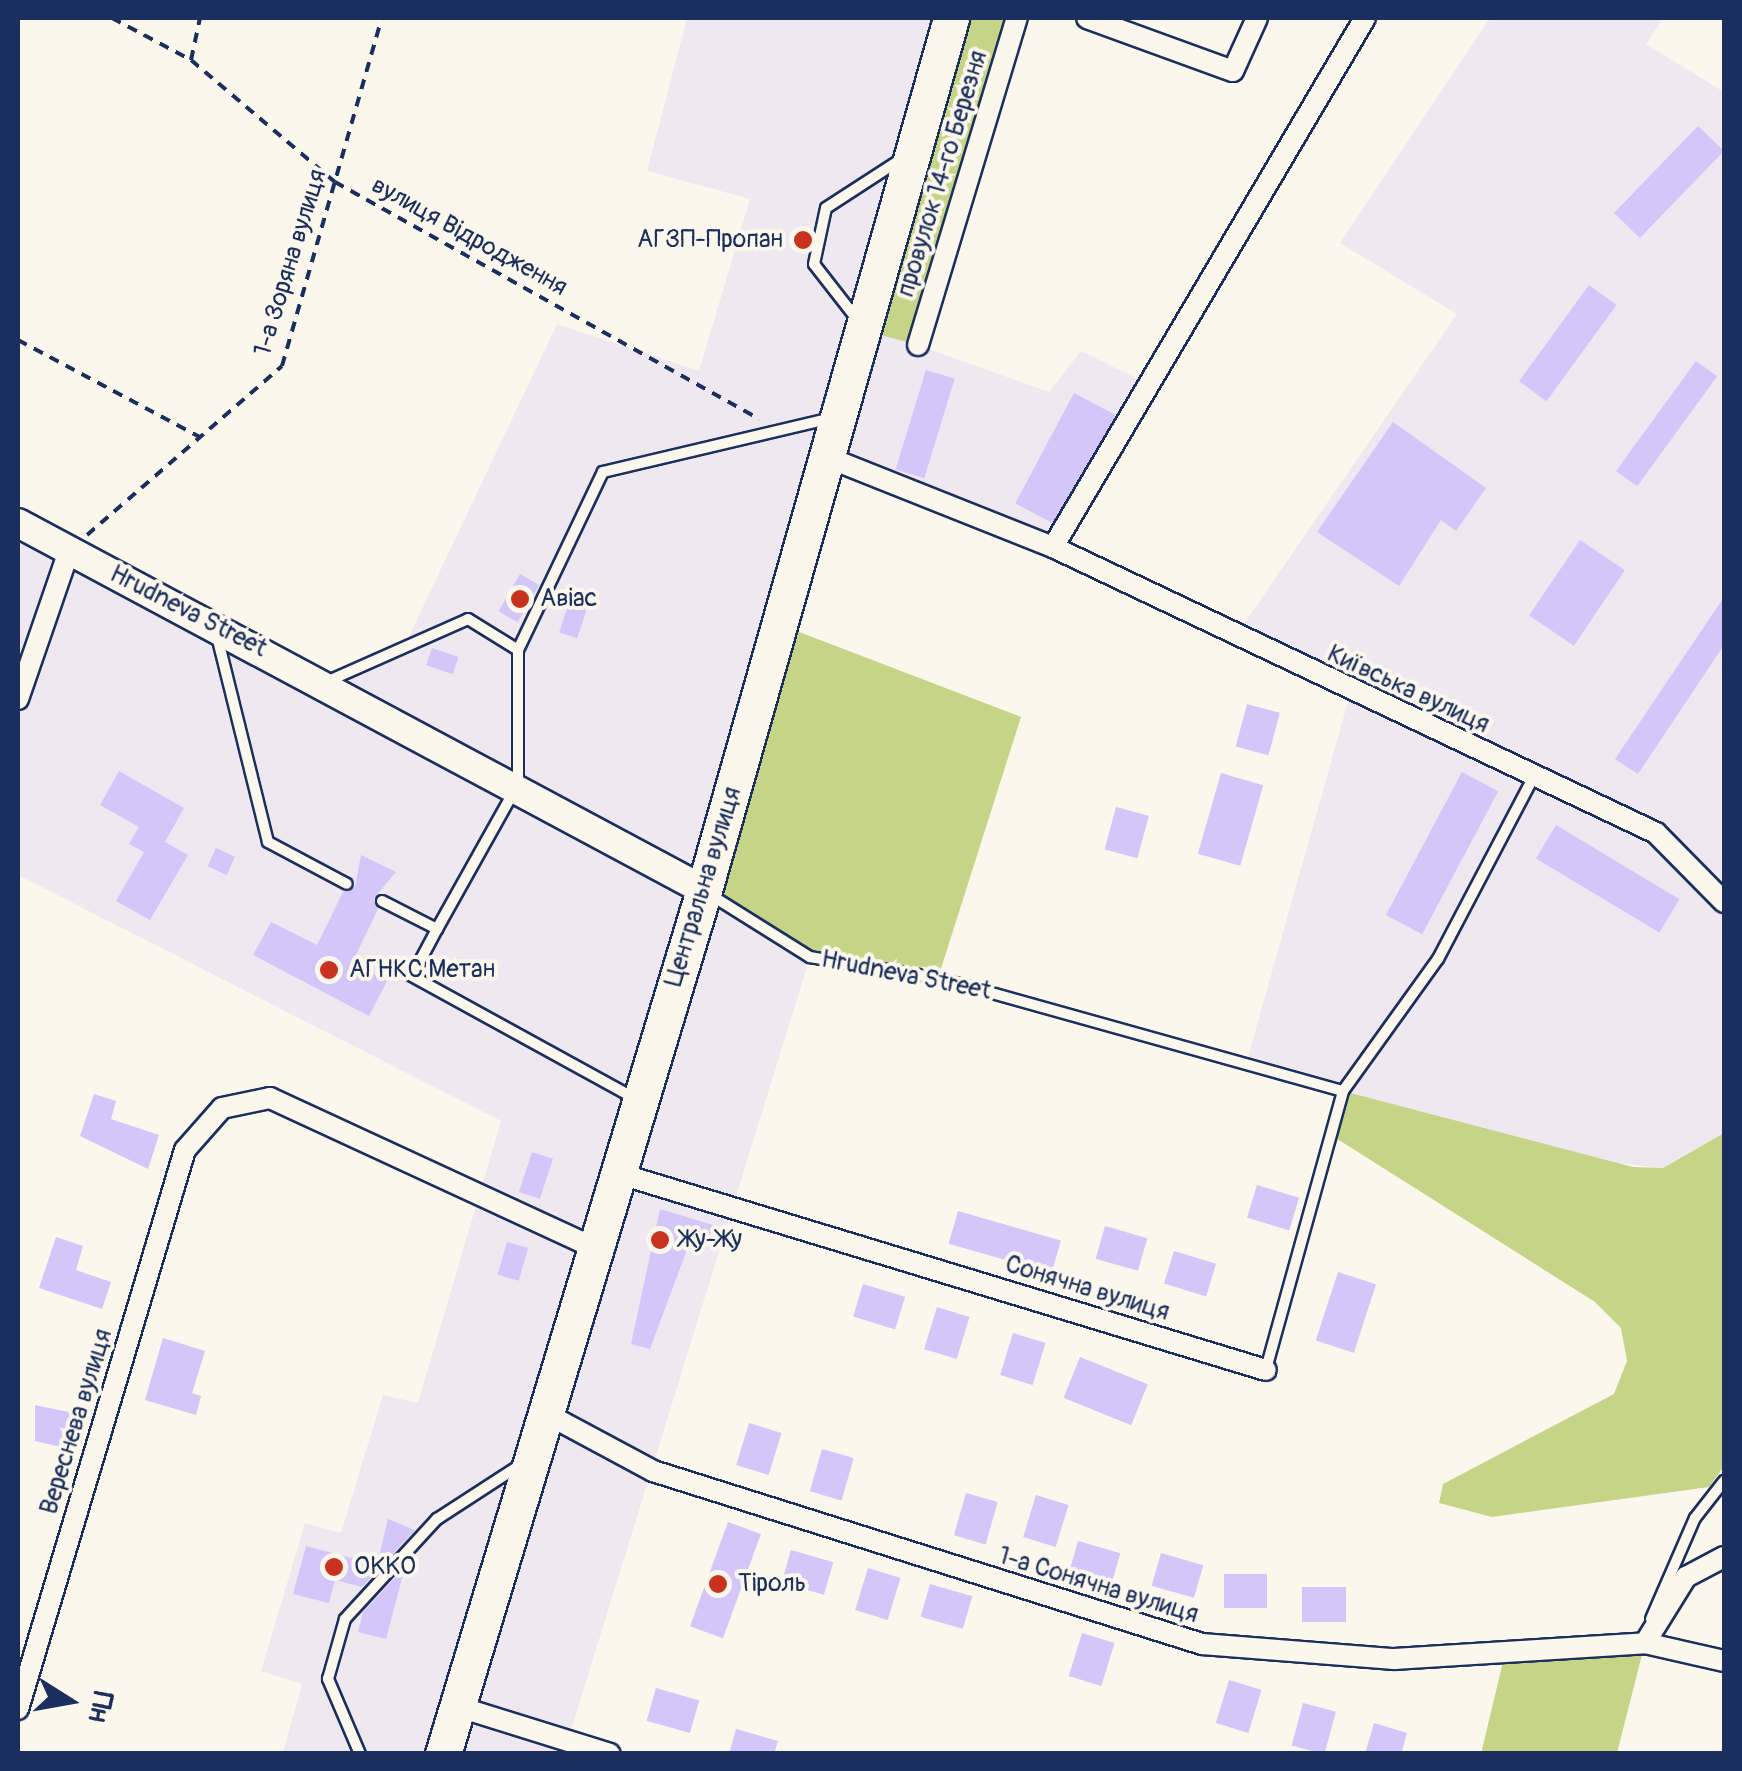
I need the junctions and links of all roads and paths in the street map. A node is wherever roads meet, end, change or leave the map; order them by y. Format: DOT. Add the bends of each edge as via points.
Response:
graph roads {
  1 [pos="112,18"];
  2 [pos="200,18"];
  3 [pos="382,18"];
  4 [pos="952,18"];
  5 [pos="1017,18"];
  6 [pos="1087,18"];
  7 [pos="1258,18"];
  8 [pos="1366,18"];
  9 [pos="191,60"];
  10 [pos="918,150"];
  11 [pos="334,182"];
  12 [pos="866,330"];
  13 [pos="18,340"];
  14 [pos="918,345"];
  15 [pos="842,415"];
  16 [pos="781,431"];
  17 [pos="200,437"];
  18 [pos="829,458"];
  19 [pos="18,523"];
  20 [pos="1054,547"];
  21 [pos="69,551"];
  22 [pos="214,625"];
  23 [pos="518,650"];
  24 [pos="326,682"];
  25 [pos="18,699"];
  26 [pos="1534,776"];
  27 [pos="518,784"];
  28 [pos="347,884"];
  29 [pos="704,890"];
  30 [pos="382,901"];
  31 [pos="1724,902"];
  32 [pos="437,928"];
  33 [pos="1343,1091"];
  34 [pos="638,1100"];
  35 [pos="617,1173"];
  36 [pos="594,1248"];
  37 [pos="1266,1370"];
  38 [pos="544,1414"];
  39 [pos="532,1458"];
  40 [pos="1724,1481"];
  41 [pos="1724,1557"];
  42 [pos="1646,1644"];
  43 [pos="1724,1661"];
  44 [pos="456,1706"];
  45 [pos="18,1709"];
  46 [pos="360,1754"];
  47 [pos="444,1754"];
  48 [pos="610,1754"];
  1 -- 9 [label="path, вулиця Відродження"];
  2 -- 9 [label="path"];
  3 -- 11 [label="path, 1-а Зоряна вулиця"];
  4 -- 10 [label="highway, Центральна вулиця"];
  5 -- 14 [label="street, провулок 14-го Березня"];
  6 -- 7 [label="street" via="1233,71"];
  8 -- 20 [label="street"];
  9 -- 11 [label="path, вулиця Відродження"];
  10 -- 12 [label="highway, Центральна вулиця"];
  10 -- 12 [label="lane" via="826,208 814,264"];
  11 -- 16 [label="path, вулиця Відродження"];
  11 -- 17 [label="path, 1-а Зоряна вулиця" via="282,366"];
  12 -- 15 [label="highway, Центральна вулиця"];
  13 -- 17 [label="path"];
  15 -- 16 [label="lane"];
  15 -- 18 [label="highway, Центральна вулиця"];
  16 -- 23 [label="lane" via="604,472"];
  17 -- 21 [label="path, 1-а Зоряна вулиця"];
  18 -- 20 [label="street, Київська вулиця"];
  18 -- 29 [label="highway, Центральна вулиця"];
  19 -- 21 [label="street, Hrudneva Street"];
  20 -- 26 [label="street, Київська вулиця"];
  21 -- 22 [label="street, Hrudneva Street"];
  21 -- 25 [label="street"];
  22 -- 24 [label="street, Hrudneva Street"];
  22 -- 28 [label="lane" via="268,842"];
  23 -- 24 [label="lane" via="468,619"];
  23 -- 27 [label="lane"];
  24 -- 27 [label="street, Hrudneva Street"];
  26 -- 31 [label="street, Київська вулиця" via="1656,832"];
  26 -- 33 [label="lane" via="1438,959"];
  27 -- 29 [label="street, Hrudneva Street"];
  27 -- 32 [label="lane"];
  29 -- 33 [label="lane, Hrudneva Street" via="810,958 938,978"];
  29 -- 34 [label="highway, Центральна вулиця"];
  30 -- 32 [label="lane"];
  32 -- 34 [label="lane" via="412,976"];
  33 -- 37 [label="lane, Сонячна вулиця"];
  34 -- 35 [label="highway, Центральна вулиця"];
  35 -- 36 [label="highway, Центральна вулиця"];
  35 -- 37 [label="street, Сонячна вулиця"];
  36 -- 38 [label="highway, Центральна вулиця"];
  36 -- 45 [label="street, Вереснева вулиця" via="270,1098 222,1108 185,1150"];
  38 -- 39 [label="highway, Центральна вулиця"];
  38 -- 42 [label="street, 1-а Сонячна вулиця" via="652,1471 1202,1644 1394,1658"];
  39 -- 44 [label="highway, Центральна вулиця"];
  39 -- 46 [label="lane" via="437,1518 345,1619 328,1679"];
  40 -- 42 [label="lane" via="1696,1518"];
  41 -- 42 [label="street" via="1686,1577"];
  42 -- 43 [label="street, 1-а Сонячна вулиця"];
  44 -- 47 [label="highway, Центральна вулиця"];
  44 -- 48 [label="street"];
}
